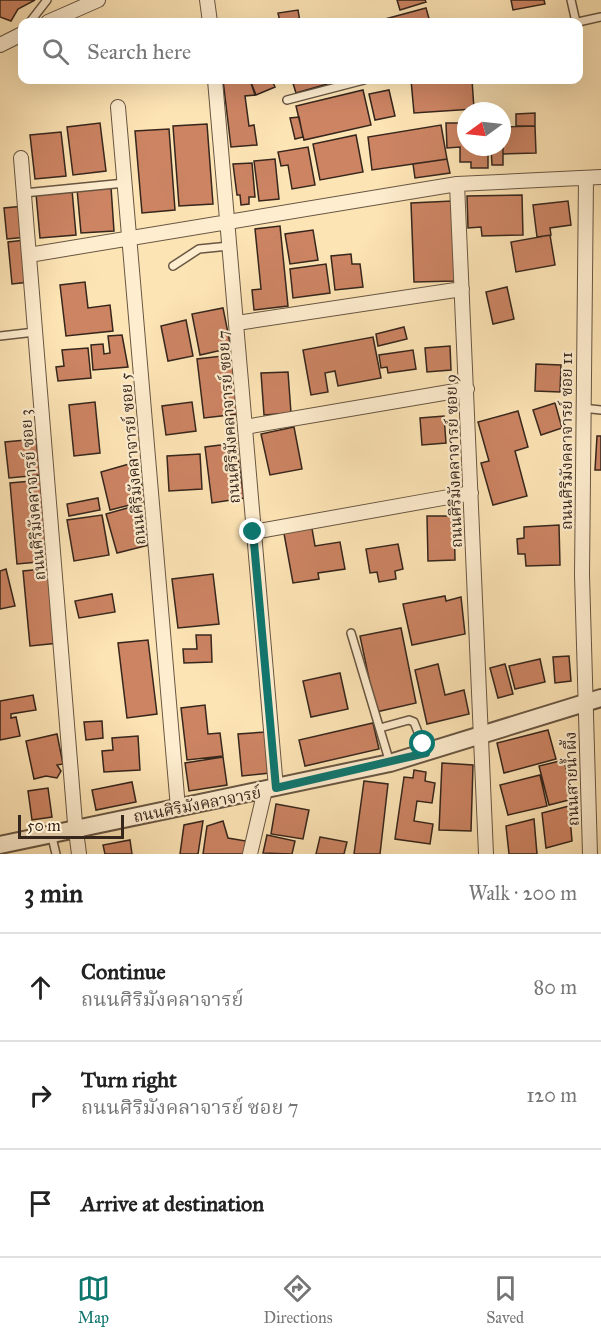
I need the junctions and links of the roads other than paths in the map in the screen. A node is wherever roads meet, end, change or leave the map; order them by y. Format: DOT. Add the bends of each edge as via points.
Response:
graph roads {
  1 [pos="47,0"];
  2 [pos="99,0"];
  3 [pos="571,0"];
  4 [pos="211,2"];
  5 [pos="601,17"];
  6 [pos="33,18"];
  7 [pos="57,18"];
  8 [pos="210,18"];
  9 [pos="576,18"];
  10 [pos="583,21"];
  11 [pos="18,36"];
  12 [pos="0,45"];
  13 [pos="215,84"];
  14 [pos="349,84"];
  15 [pos="287,100"];
  16 [pos="118,107"];
  17 [pos="21,158"];
  18 [pos="601,177"];
  19 [pos="586,178"];
  20 [pos="125,183"];
  21 [pos="457,184"];
  22 [pos="24,193"];
  23 [pos="228,221"];
  24 [pos="129,238"];
  25 [pos="230,246"];
  26 [pos="29,255"];
  27 [pos="173,266"];
  28 [pos="462,289"];
  29 [pos="237,323"];
  30 [pos="35,332"];
  31 [pos="0,336"];
  32 [pos="467,389"];
  33 [pos="582,408"];
  34 [pos="601,410"];
  35 [pos="245,427"];
  36 [pos="471,493"];
  37 [pos="253,532"];
  38 [pos="351,633"];
  39 [pos="601,698"];
  40 [pos="585,704"];
  41 [pos="380,728"];
  42 [pos="481,736"];
  43 [pos="426,753"];
  44 [pos="390,763"];
  45 [pos="271,789"];
  46 [pos="178,808"];
  47 [pos="75,829"];
  48 [pos="51,833"];
  49 [pos="0,845"];
  50 [pos="56,854"];
  51 [pos="80,854"];
  52 [pos="250,854"];
  53 [pos="486,854"];
  54 [pos="590,854"];
  1 -- 6 [label="lane"];
  2 -- 7 [label="street"];
  3 -- 9 [label="lane"];
  4 -- 8 [label="street"];
  5 -- 10 [label="lane"];
  11 -- 12 [label="street"];
  13 -- 23 [label="street, ถนนศิริมังคลาจารย์ ซอย 7"];
  14 -- 15 [label="lane"];
  16 -- 20 [label="street, ถนนศิริมังคลาจารย์ ซอย 5"];
  17 -- 22 [label="street, ถนนศิริมังคลาจารย์ ซอย 3"];
  18 -- 19 [label="street"];
  19 -- 21 [label="street"];
  19 -- 33 [label="street, ถนนศิริมังคลาจารย์ ซอย 11"];
  20 -- 22 [label="lane"];
  20 -- 24 [label="street, ถนนศิริมังคลาจารย์ ซอย 5"];
  21 -- 23 [label="street"];
  21 -- 28 [label="street, ถนนศิริมังคลาจารย์ ซอย 9"];
  22 -- 26 [label="street, ถนนศิริมังคลาจารย์ ซอย 3"];
  23 -- 24 [label="street"];
  23 -- 25 [label="street, ถนนศิริมังคลาจารย์ ซอย 7"];
  24 -- 26 [label="street"];
  24 -- 46 [label="street, ถนนศิริมังคลาจารย์ ซอย 5"];
  25 -- 27 [label="lane" via="199,249"];
  25 -- 29 [label="street, ถนนศิริมังคลาจารย์ ซอย 7"];
  26 -- 30 [label="street, ถนนศิริมังคลาจารย์ ซอย 3"];
  28 -- 29 [label="street"];
  28 -- 32 [label="street, ถนนศิริมังคลาจารย์ ซอย 9"];
  29 -- 35 [label="street, ถนนศิริมังคลาจารย์ ซอย 7"];
  30 -- 31 [label="lane"];
  30 -- 47 [label="street, ถนนศิริมังคลาจารย์ ซอย 3"];
  32 -- 35 [label="street"];
  32 -- 36 [label="street, ถนนศิริมังคลาจารย์ ซอย 9"];
  33 -- 34 [label="lane"];
  33 -- 40 [label="street, ถนนศิริมังคลาจารย์ ซอย 11"];
  35 -- 37 [label="street, ถนนศิริมังคลาจารย์ ซอย 7"];
  36 -- 37 [label="street"];
  36 -- 42 [label="street, ถนนศิริมังคลาจารย์ ซอย 9"];
  37 -- 45 [label="street, ถนนศิริมังคลาจารย์ ซอย 7"];
  38 -- 41 [label="lane"];
  39 -- 40 [label="street, ถนนศิริมังคลาจารย์"];
  40 -- 42 [label="street, ถนนศิริมังคลาจารย์"];
  40 -- 54 [label="street, ถนนสายน้ำผึ้ง"];
  41 -- 43 [label="lane" via="414,722"];
  41 -- 44 [label="lane"];
  42 -- 43 [label="street, ถนนศิริมังคลาจารย์"];
  42 -- 53 [label="street, ถนนศิริมังคลาจารย์ ซอย 9"];
  43 -- 44 [label="street, ถนนศิริมังคลาจารย์"];
  44 -- 45 [label="street, ถนนศิริมังคลาจารย์"];
  45 -- 46 [label="street, ถนนศิริมังคลาจารย์"];
  45 -- 52 [label="street, ถนนศิริมังคลาจารย์ ซอย 7"];
  46 -- 47 [label="street, ถนนศิริมังคลาจารย์"];
  47 -- 48 [label="street, ถนนศิริมังคลาจารย์"];
  47 -- 51 [label="street, ถนนศิริมังคลาจารย์ ซอย 3"];
  48 -- 49 [label="street, ถนนศิริมังคลาจารย์"];
  48 -- 50 [label="lane"];
}
